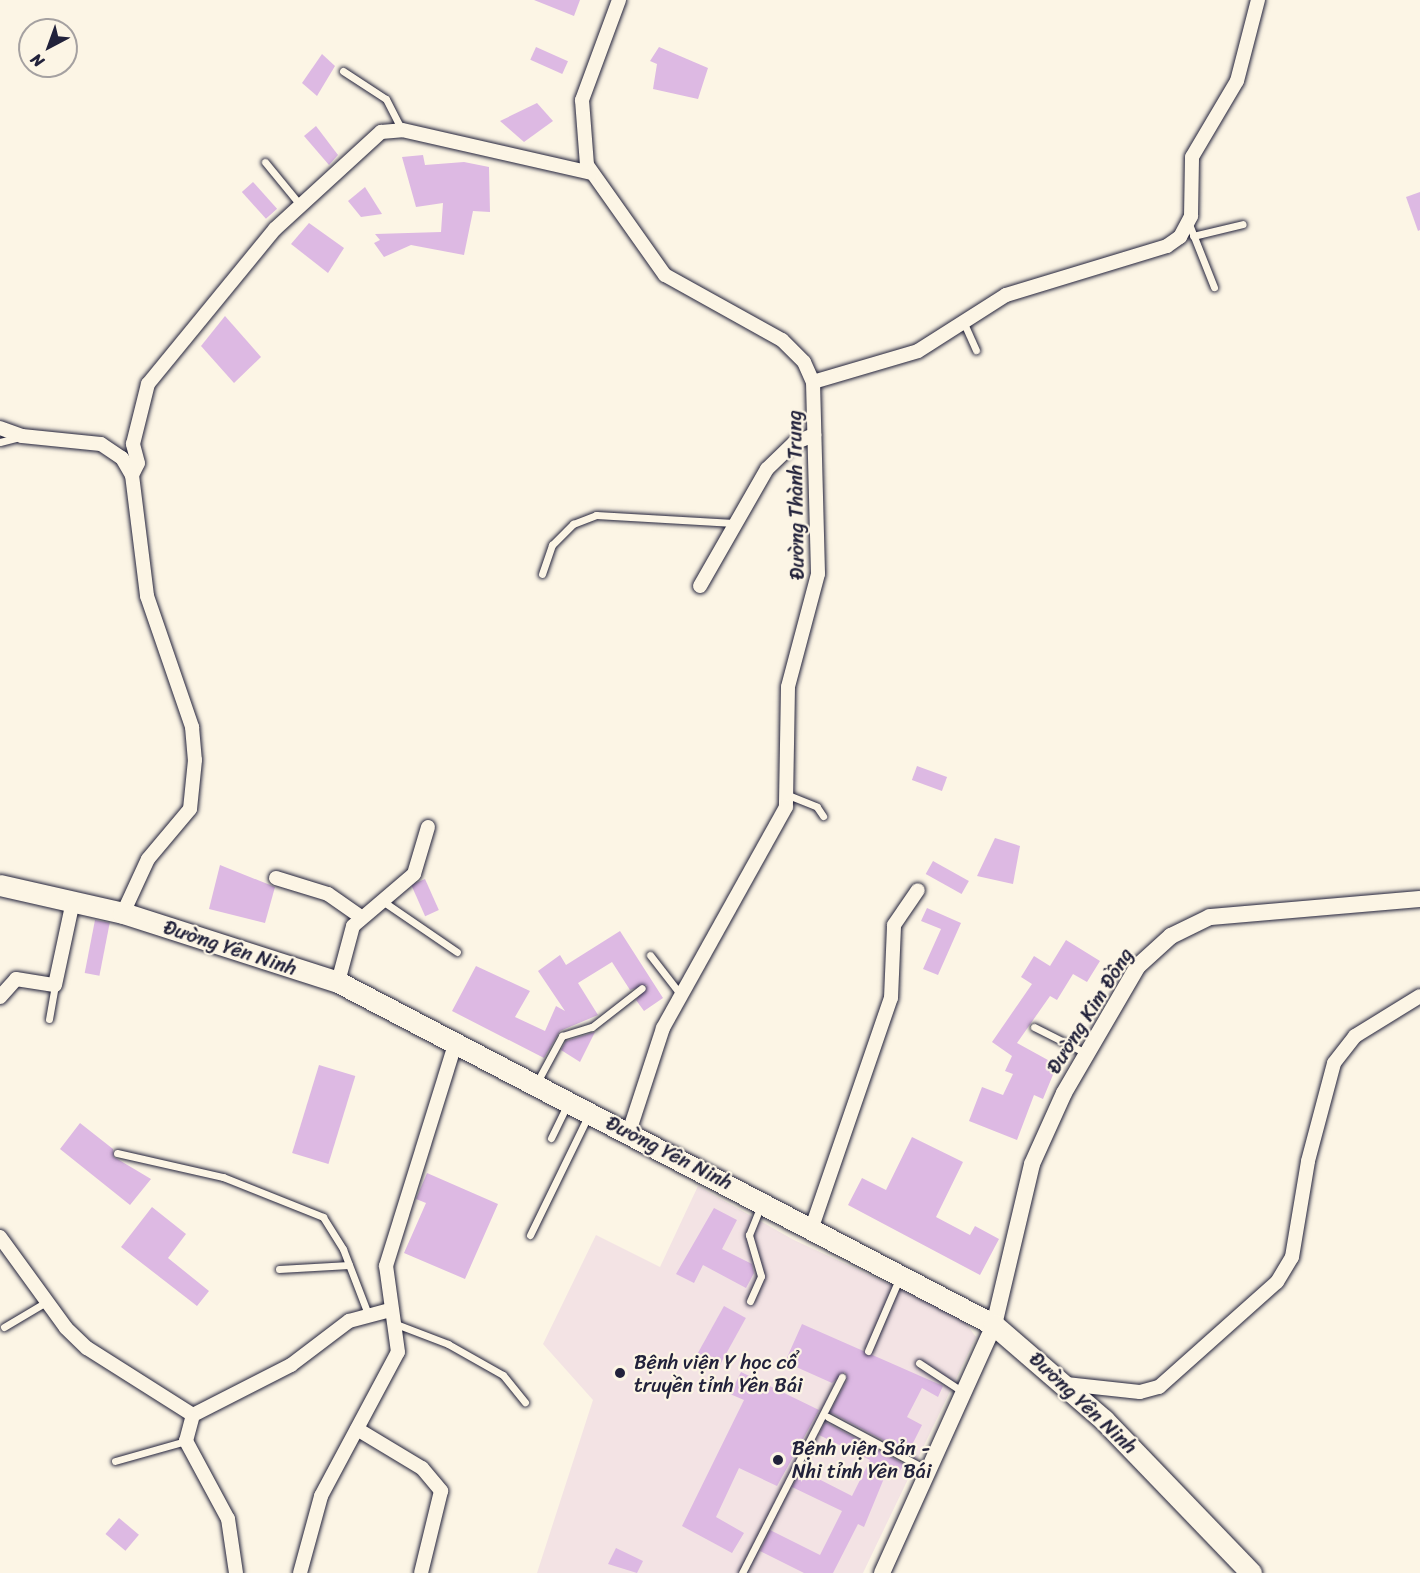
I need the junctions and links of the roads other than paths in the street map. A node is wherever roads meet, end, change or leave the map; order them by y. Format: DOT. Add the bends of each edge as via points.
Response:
graph roads {
  1 [pos="619,0"];
  2 [pos="1258,0"];
  3 [pos="343,71"];
  4 [pos="402,130"];
  5 [pos="265,162"];
  6 [pos="591,173"];
  7 [pos="302,208"];
  8 [pos="1243,224"];
  9 [pos="1191,230"];
  10 [pos="1214,287"];
  11 [pos="962,319"];
  12 [pos="976,350"];
  13 [pos="813,382"];
  14 [pos="0,428"];
  15 [pos="814,435"];
  16 [pos="22,436"];
  17 [pos="0,442"];
  18 [pos="132,475"];
  19 [pos="734,522"];
  20 [pos="542,574"];
  21 [pos="700,586"];
  22 [pos="788,795"];
  23 [pos="823,816"];
  24 [pos="428,826"];
  25 [pos="276,878"];
  26 [pos="0,885"];
  27 [pos="918,890"];
  28 [pos="1420,899"];
  29 [pos="381,900"];
  30 [pos="73,901"];
  31 [pos="123,913"];
  32 [pos="359,916"];
  33 [pos="457,952"];
  34 [pos="650,955"];
  35 [pos="338,982"];
  36 [pos="55,985"];
  37 [pos="642,988"];
  38 [pos="681,995"];
  39 [pos="1420,996"];
  40 [pos="0,997"];
  41 [pos="49,1019"];
  42 [pos="1034,1027"];
  43 [pos="455,1044"];
  44 [pos="1086,1053"];
  45 [pos="535,1087"];
  46 [pos="568,1103"];
  47 [pos="590,1113"];
  48 [pos="629,1132"];
  49 [pos="551,1138"];
  50 [pos="117,1154"];
  51 [pos="763,1201"];
  52 [pos="812,1227"];
  53 [pos="530,1235"];
  54 [pos="2,1242"];
  55 [pos="350,1265"];
  56 [pos="279,1269"];
  57 [pos="901,1274"];
  58 [pos="750,1301"];
  59 [pos="46,1302"];
  60 [pos="390,1310"];
  61 [pos="368,1314"];
  62 [pos="396,1324"];
  63 [pos="994,1325"];
  64 [pos="4,1327"];
  65 [pos="868,1351"];
  66 [pos="919,1363"];
  67 [pos="842,1377"];
  68 [pos="1066,1384"];
  69 [pos="965,1393"];
  70 [pos="525,1402"];
  71 [pos="193,1415"];
  72 [pos="828,1417"];
  73 [pos="357,1429"];
  74 [pos="186,1441"];
  75 [pos="115,1461"];
  76 [pos="929,1471"];
  77 [pos="236,1573"];
  78 [pos="300,1573"];
  79 [pos="422,1573"];
  80 [pos="742,1573"];
  81 [pos="882,1573"];
  82 [pos="1251,1573"];
  1 -- 6 [label="street, Đường Thành Trung" via="582,100 580,133"];
  2 -- 9 [label="street" via="1237,81 1192,157"];
  3 -- 4 [label="lane" via="386,99"];
  4 -- 6 [label="street"];
  4 -- 7 [label="street" via="381,132"];
  5 -- 7 [label="lane"];
  6 -- 13 [label="street, Đường Thành Trung" via="665,275 782,340"];
  7 -- 18 [label="street" via="275,229 148,384 133,444 138,463"];
  8 -- 9 [label="lane"];
  9 -- 10 [label="lane"];
  9 -- 11 [label="street" via="1167,246 1006,295"];
  11 -- 12 [label="lane"];
  11 -- 13 [label="street" via="918,351"];
  13 -- 15 [label="street, Đường Thành Trung"];
  14 -- 16 [label="street"];
  15 -- 19 [label="street" via="794,442 766,469"];
  15 -- 22 [label="street, Đường Thành Trung" via="818,587 788,687"];
  16 -- 17 [label="lane"];
  16 -- 18 [label="street" via="101,444 122,458"];
  18 -- 31 [label="street" via="147,596 192,727 195,760 190,809 141,871"];
  19 -- 20 [label="lane" via="596,515 573,524 552,544"];
  19 -- 21 [label="street"];
  22 -- 23 [label="lane" via="817,807"];
  22 -- 38 [label="street, Đường Thành Trung" via="774,834"];
  24 -- 29 [label="street" via="417,868"];
  25 -- 32 [label="street" via="337,898"];
  26 -- 30 [label="main road, Đường Yên Ninh"];
  27 -- 52 [label="street" via="894,925 891,998"];
  28 -- 44 [label="street, Đường Kim Đồng" via="1210,916 1189,925 1138,966"];
  29 -- 32 [label="street"];
  29 -- 33 [label="lane"];
  30 -- 31 [label="main road, Đường Yên Ninh"];
  30 -- 36 [label="street"];
  31 -- 35 [label="main road, Đường Yên Ninh"];
  32 -- 35 [label="street"];
  34 -- 38 [label="lane"];
  35 -- 43 [label="main road, Đường Yên Ninh"];
  36 -- 40 [label="street" via="16,979"];
  36 -- 41 [label="lane"];
  37 -- 45 [label="lane" via="592,1027 562,1036"];
  38 -- 48 [label="street, Đường Thành Trung" via="657,1042"];
  39 -- 68 [label="street" via="1355,1036 1334,1063 1308,1161 1292,1257 1277,1282 1159,1387 1140,1392"];
  42 -- 44 [label="lane"];
  43 -- 45 [label="main road, Đường Yên Ninh"];
  43 -- 60 [label="street" via="389,1253 385,1279"];
  44 -- 63 [label="street, Đường Kim Đồng" via="1032,1164"];
  45 -- 46 [label="main road, Đường Yên Ninh"];
  46 -- 47 [label="main road, Đường Yên Ninh"];
  46 -- 49 [label="lane"];
  47 -- 48 [label="main road, Đường Yên Ninh"];
  47 -- 53 [label="lane"];
  48 -- 51 [label="main road, Đường Yên Ninh"];
  50 -- 55 [label="lane" via="223,1177 304,1207 334,1230"];
  51 -- 52 [label="main road, Đường Yên Ninh"];
  51 -- 58 [label="lane" via="749,1235 761,1276"];
  52 -- 57 [label="main road, Đường Yên Ninh"];
  54 -- 59 [label="street"];
  55 -- 56 [label="lane"];
  55 -- 61 [label="lane"];
  57 -- 63 [label="main road, Đường Yên Ninh"];
  57 -- 65 [label="lane"];
  59 -- 64 [label="lane"];
  59 -- 71 [label="street" via="87,1348"];
  60 -- 61 [label="street"];
  60 -- 62 [label="street"];
  61 -- 71 [label="street" via="349,1321 281,1371"];
  62 -- 70 [label="lane" via="448,1344 504,1375"];
  62 -- 73 [label="street" via="398,1352"];
  63 -- 68 [label="main road, Đường Yên Ninh"];
  63 -- 69 [label="street, Đường Kim Đồng"];
  66 -- 69 [label="lane"];
  67 -- 80 [label="lane"];
  68 -- 82 [label="main road, Đường Yên Ninh"];
  69 -- 76 [label="street, Đường Kim Đồng"];
  71 -- 74 [label="street"];
  72 -- 76 [label="lane"];
  73 -- 78 [label="street" via="313,1513"];
  73 -- 79 [label="street" via="422,1468 441,1491"];
  74 -- 75 [label="lane"];
  74 -- 77 [label="street" via="228,1520"];
  76 -- 81 [label="street, Đường Kim Đồng"];
}
